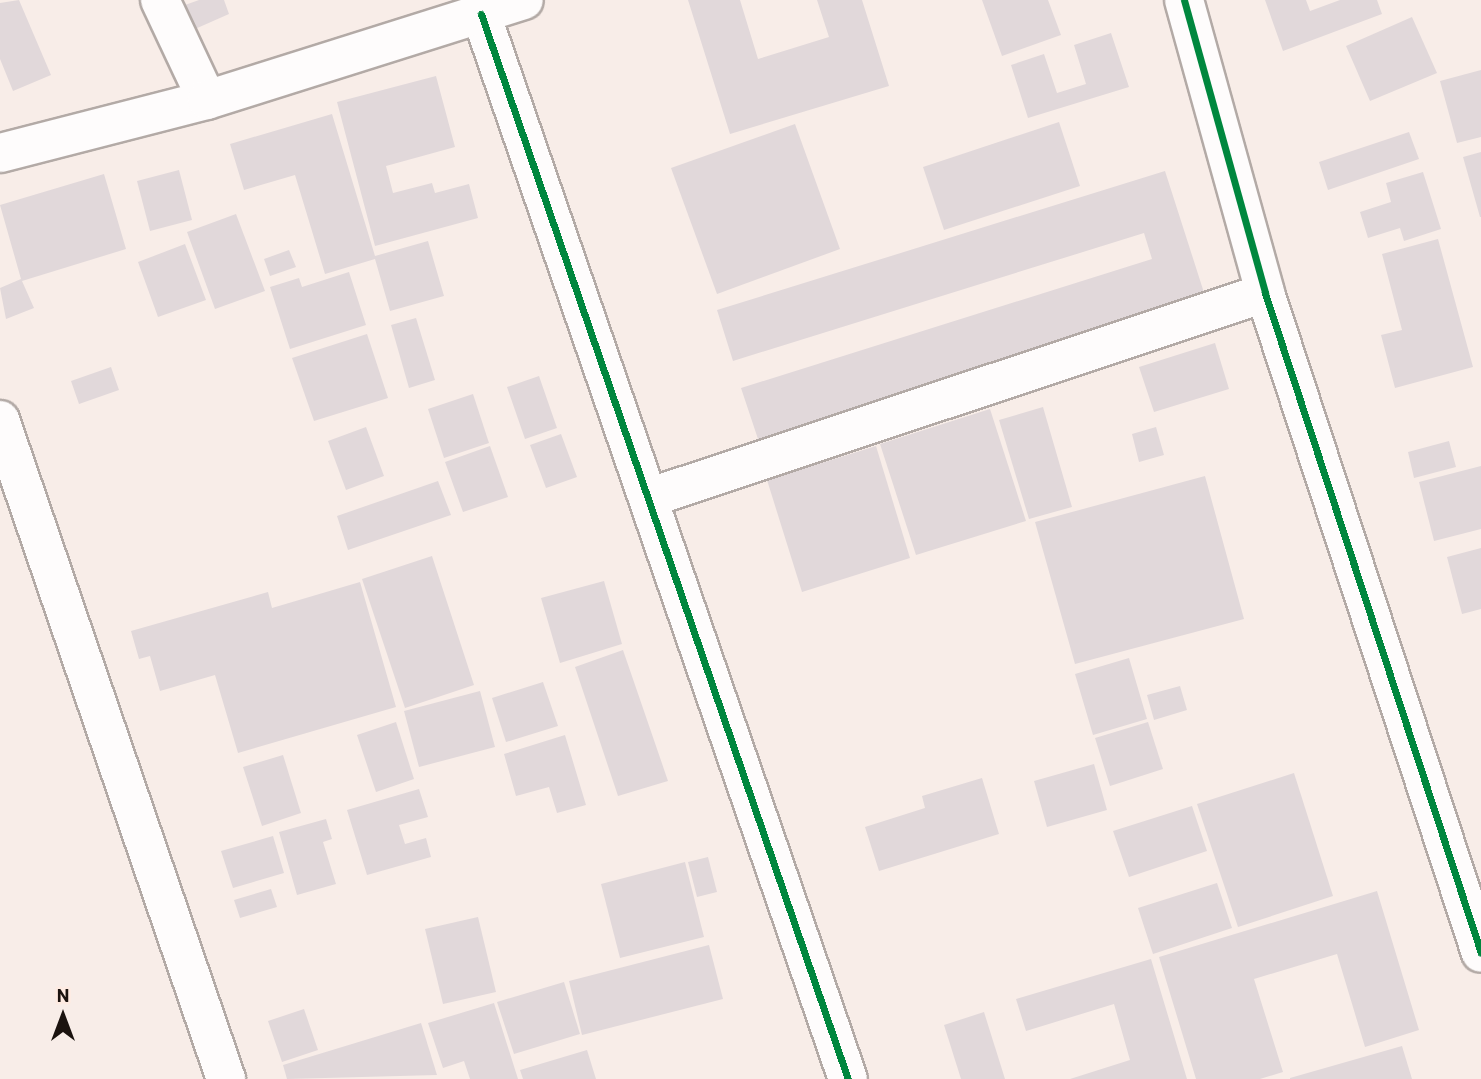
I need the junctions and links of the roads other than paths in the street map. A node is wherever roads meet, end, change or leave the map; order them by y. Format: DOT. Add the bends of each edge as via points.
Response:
graph roads {
  1 [pos="160,0"];
  2 [pos="524,0"];
  3 [pos="1184,0"];
  4 [pos="481,14"];
  5 [pos="207,100"];
  6 [pos="0,153"];
  7 [pos="1265,293"];
  8 [pos="0,420"];
  9 [pos="648,498"];
  10 [pos="1481,953"];
  11 [pos="226,1079"];
  12 [pos="848,1079"];
  1 -- 5 [label="street"];
  2 -- 4 [label="street"];
  3 -- 7 [label="street"];
  4 -- 5 [label="street"];
  4 -- 9 [label="street"];
  5 -- 6 [label="street"];
  7 -- 9 [label="street"];
  7 -- 10 [label="street"];
  8 -- 11 [label="street"];
  9 -- 12 [label="street"];
}
